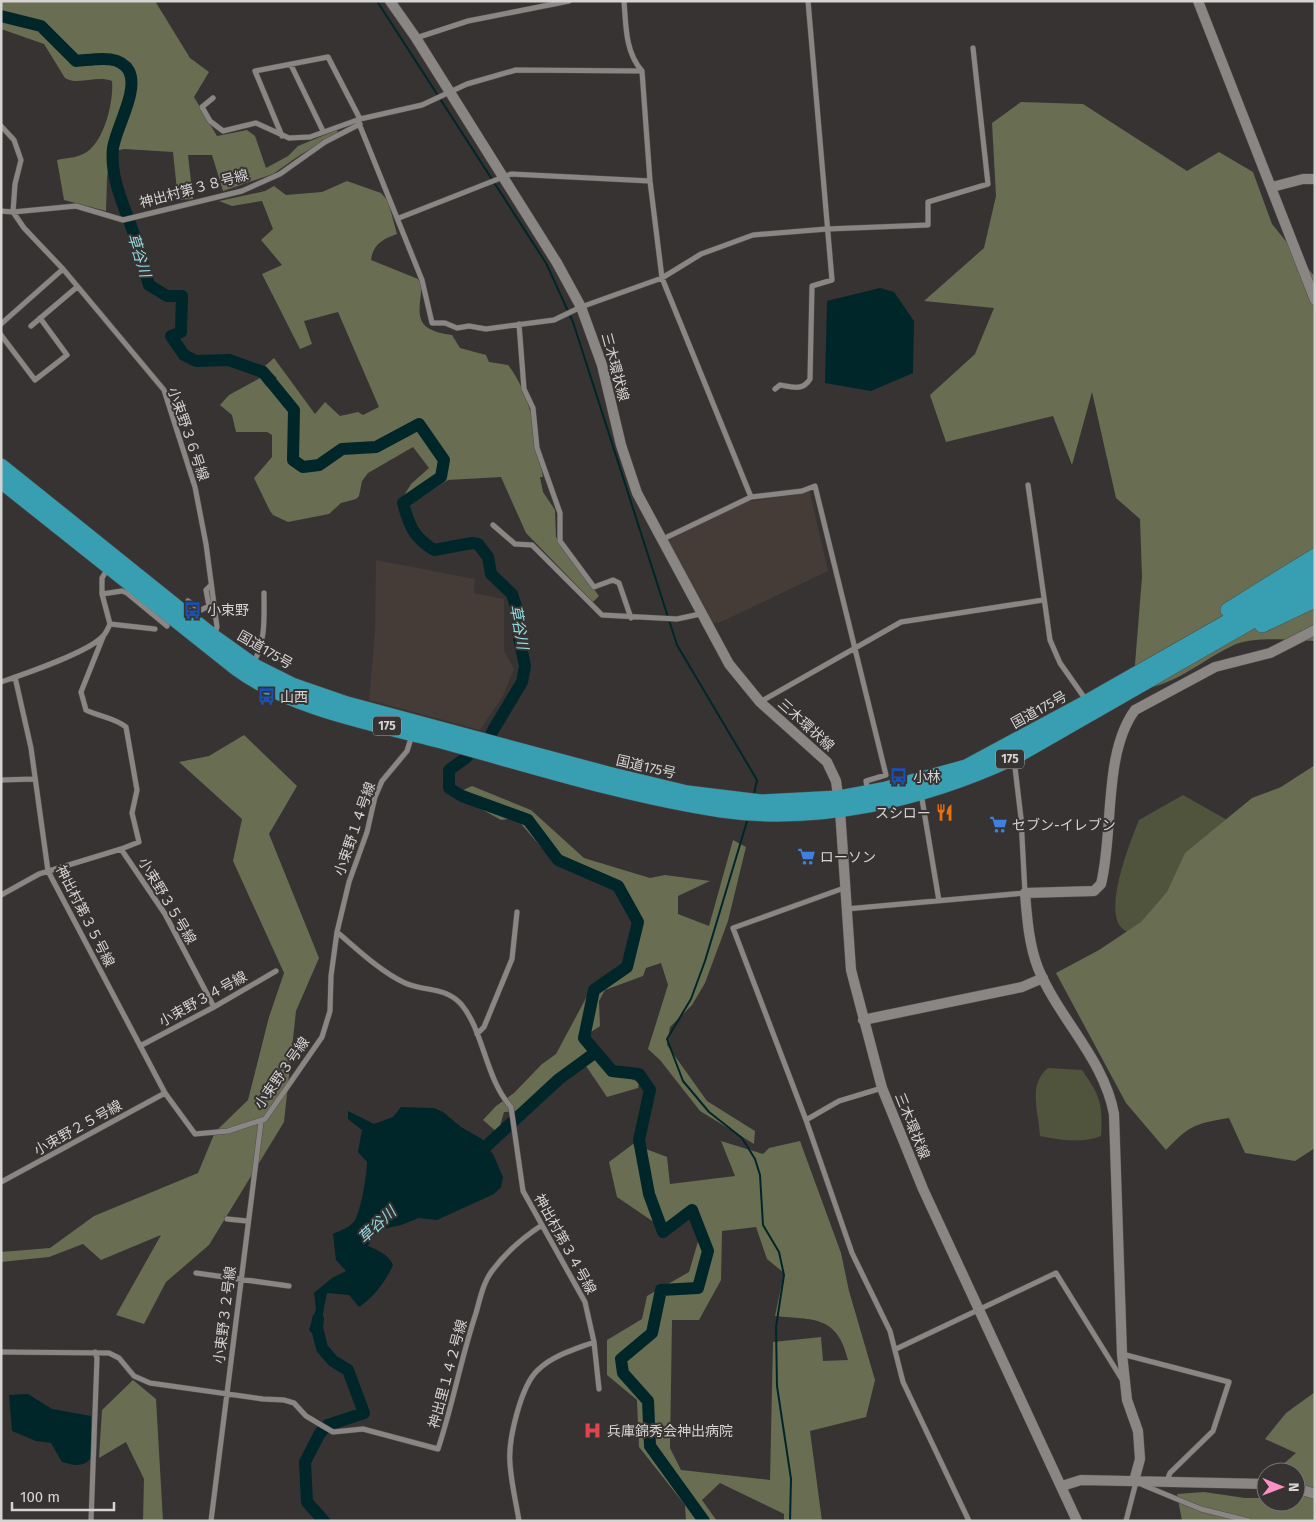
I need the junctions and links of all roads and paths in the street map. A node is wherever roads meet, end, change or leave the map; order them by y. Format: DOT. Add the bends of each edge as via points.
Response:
graph roads {
  1 [pos="390,1"];
  2 [pos="569,1"];
  3 [pos="624,1"];
  4 [pos="808,1"];
  5 [pos="1200,2"];
  6 [pos="416,38"];
  7 [pos="973,48"];
  8 [pos="291,65"];
  9 [pos="642,71"];
  10 [pos="449,92"];
  11 [pos="213,98"];
  12 [pos="360,119"];
  13 [pos="1,126"];
  14 [pos="360,126"];
  15 [pos="323,131"];
  16 [pos="282,136"];
  17 [pos="502,177"];
  18 [pos="1315,179"];
  19 [pos="650,181"];
  20 [pos="1272,187"];
  21 [pos="1,211"];
  22 [pos="13,212"];
  23 [pos="399,218"];
  24 [pos="827,229"];
  25 [pos="63,269"];
  26 [pos="662,278"];
  27 [pos="77,287"];
  28 [pos="1315,300"];
  29 [pos="581,307"];
  30 [pos="40,318"];
  31 [pos="1,324"];
  32 [pos="519,324"];
  33 [pos="31,326"];
  34 [pos="1,335"];
  35 [pos="775,389"];
  36 [pos="1,466"];
  37 [pos="1,481"];
  38 [pos="1028,485"];
  39 [pos="751,497"];
  40 [pos="493,524"];
  41 [pos="661,540"];
  42 [pos="1315,556"];
  43 [pos="112,563"];
  44 [pos="1315,572"];
  45 [pos="211,585"];
  46 [pos="1315,585"];
  47 [pos="264,593"];
  48 [pos="102,594"];
  49 [pos="1043,600"];
  50 [pos="1315,600"];
  51 [pos="188,601"];
  52 [pos="700,614"];
  53 [pos="631,618"];
  54 [pos="110,624"];
  55 [pos="167,626"];
  56 [pos="155,628"];
  57 [pos="1315,630"];
  58 [pos="103,636"];
  59 [pos="214,638"];
  60 [pos="854,649"];
  61 [pos="252,664"];
  62 [pos="1163,664"];
  63 [pos="16,677"];
  64 [pos="1,682"];
  65 [pos="760,702"];
  66 [pos="1088,702"];
  67 [pos="414,728"];
  68 [pos="1010,752"];
  69 [pos="34,779"];
  70 [pos="1,780"];
  71 [pos="869,792"];
  72 [pos="921,792"];
  73 [pos="839,804"];
  74 [pos="121,849"];
  75 [pos="48,871"];
  76 [pos="844,888"];
  77 [pos="346,892"];
  78 [pos="1024,893"];
  79 [pos="1,895"];
  80 [pos="939,901"];
  81 [pos="845,909"];
  82 [pos="517,912"];
  83 [pos="337,932"];
  84 [pos="276,970"];
  85 [pos="1043,978"];
  86 [pos="214,1007"];
  87 [pos="863,1020"];
  88 [pos="477,1034"];
  89 [pos="140,1046"];
  90 [pos="882,1088"];
  91 [pos="165,1093"];
  92 [pos="806,1120"];
  93 [pos="261,1122"];
  94 [pos="1,1182"];
  95 [pos="227,1219"];
  96 [pos="248,1220"];
  97 [pos="542,1224"];
  98 [pos="196,1273"];
  99 [pos="241,1281"];
  100 [pos="289,1286"];
  101 [pos="978,1308"];
  102 [pos="594,1342"];
  103 [pos="896,1349"];
  104 [pos="1,1352"];
  105 [pos="94,1352"];
  106 [pos="1122,1354"];
  107 [pos="1124,1383"];
  108 [pos="599,1389"];
  109 [pos="227,1394"];
  110 [pos="1134,1481"];
  111 [pos="1166,1481"];
  112 [pos="1256,1484"];
  113 [pos="1062,1486"];
  114 [pos="91,1521"];
  115 [pos="211,1521"];
  116 [pos="519,1521"];
  117 [pos="969,1521"];
  118 [pos="1077,1521"];
  119 [pos="1126,1521"];
  120 [pos="1249,1521"];
  1 -- 6 [label="street, 三木環状線"];
  2 -- 6 [label="street" via="468,21"];
  3 -- 9 [label="street" via="633,61"];
  4 -- 24 [label="street"];
  5 -- 20 [label="street"];
  6 -- 10 [label="street, 三木環状線"];
  7 -- 24 [label="street" via="988,184 928,202 928,225"];
  8 -- 12 [label="street" via="328,57"];
  8 -- 15 [label="street"];
  8 -- 16 [label="street" via="255,71"];
  9 -- 10 [label="street" via="516,70"];
  9 -- 19 [label="street"];
  10 -- 12 [label="street" via="422,105"];
  10 -- 17 [label="street, 三木環状線"];
  11 -- 16 [label="street" via="202,108 210,121 223,131 256,123"];
  12 -- 14 [label="street"];
  12 -- 15 [label="street"];
  13 -- 22 [label="street" via="14,140 21,160"];
  14 -- 22 [label="street, 神出村第３８号線" via="325,142 280,174 242,191 123,220 76,206"];
  14 -- 23 [label="street"];
  15 -- 16 [label="street" via="310,137"];
  17 -- 19 [label="street" via="511,174"];
  17 -- 23 [label="street"];
  17 -- 29 [label="street, 三木環状線"];
  18 -- 20 [label="street"];
  19 -- 26 [label="street"];
  20 -- 28 [label="street"];
  21 -- 22 [label="street"];
  22 -- 25 [label="street, 小束野３６号線"];
  23 -- 32 [label="street" via="422,280 432,323 486,329"];
  24 -- 26 [label="street" via="753,235 701,254"];
  24 -- 35 [label="street" via="832,280 812,286 810,379 800,388 780,385"];
  25 -- 27 [label="street, 小束野３６号線"];
  25 -- 31 [label="street"];
  26 -- 29 [label="street"];
  26 -- 39 [label="street"];
  27 -- 30 [label="street"];
  27 -- 45 [label="street, 小束野３６号線" via="164,390 194,487"];
  29 -- 32 [label="street" via="554,320"];
  29 -- 41 [label="street, 三木環状線" via="602,365 621,445 637,493"];
  30 -- 33 [label="street"];
  30 -- 34 [label="street" via="66,355 36,380"];
  32 -- 53 [label="street" via="524,389 533,408 537,448 560,513 560,541 594,587 613,580 619,583"];
  36 -- 43 [label="highway, 国道175号 / 175"];
  37 -- 43 [label="highway, 国道175号 / 175"];
  38 -- 49 [label="street"];
  39 -- 41 [label="street"];
  39 -- 60 [label="street" via="802,491 815,486"];
  40 -- 53 [label="street" via="515,544 532,545 602,615"];
  41 -- 52 [label="street, 三木環状線"];
  42 -- 62 [label="highway" via="1195,630"];
  43 -- 48 [label="street" via="102,578"];
  43 -- 59 [label="highway, 国道175号 / 175"];
  43 -- 67 [label="highway, 国道175号 / 175" via="249,678 315,706"];
  44 -- 62 [label="highway, 国道175号 / 175"];
  45 -- 51 [label="street" via="206,590 208,606 202,610"];
  45 -- 59 [label="street, 小束野３６号線" via="217,627"];
  46 -- 62 [label="highway, 国道175号 / 175"];
  47 -- 61 [label="street" via="262,647"];
  48 -- 54 [label="street"];
  48 -- 55 [label="street" via="127,593"];
  49 -- 60 [label="street" via="901,622"];
  49 -- 66 [label="street" via="1050,640 1060,663"];
  50 -- 62 [label="highway"];
  52 -- 53 [label="street" via="678,619"];
  52 -- 65 [label="street, 三木環状線" via="729,664"];
  54 -- 56 [label="street"];
  54 -- 58 [label="street"];
  57 -- 78 [label="street" via="1270,653 1214,667 1135,710 1127,721 1117,751 1101,884 1094,891"];
  58 -- 63 [label="street" via="67,657"];
  58 -- 74 [label="street" via="81,692 86,710 118,720 126,727 137,790 132,813 139,842"];
  59 -- 61 [label="highway, 国道175号 / 175"];
  60 -- 65 [label="street"];
  60 -- 71 [label="street" via="886,775 866,781"];
  61 -- 67 [label="highway, 国道175号 / 175" via="292,685"];
  62 -- 66 [label="highway, 国道175号 / 175"];
  62 -- 68 [label="highway, 国道175号 / 175"];
  63 -- 64 [label="street"];
  63 -- 69 [label="street, 神出村第３５号線"];
  65 -- 73 [label="street, 三木環状線" via="827,762 836,781"];
  66 -- 68 [label="highway, 国道175号 / 175"];
  67 -- 73 [label="highway, 国道175号 / 175" via="687,793 761,802"];
  67 -- 77 [label="street, 小束野１４号線" via="408,751 382,782 375,797"];
  68 -- 71 [label="highway, 国道175号 / 175" via="946,774"];
  68 -- 72 [label="highway, 国道175号 / 175" via="962,781"];
  68 -- 78 [label="street" via="1021,818"];
  69 -- 70 [label="street"];
  69 -- 75 [label="street, 神出村第３５号線"];
  71 -- 73 [label="highway, 国道175号 / 175"];
  72 -- 73 [label="highway, 国道175号 / 175"];
  72 -- 80 [label="street"];
  73 -- 76 [label="street, 三木環状線"];
  74 -- 75 [label="street, 小束野３５号線"];
  74 -- 86 [label="street, 小束野３５号線" via="165,914"];
  75 -- 79 [label="street, 小束野３５号線"];
  75 -- 89 [label="street, 神出村第３５号線"];
  76 -- 81 [label="street, 三木環状線"];
  76 -- 92 [label="street" via="733,928"];
  77 -- 83 [label="street, 小束野３号線"];
  78 -- 80 [label="street"];
  78 -- 85 [label="street" via="1031,947"];
  80 -- 81 [label="street"];
  81 -- 87 [label="street, 三木環状線" via="851,970"];
  82 -- 88 [label="street" via="512,958 484,1028"];
  83 -- 88 [label="street, 神出村第３４号線" via="405,983 450,994 462,1006"];
  83 -- 93 [label="street, 小束野３号線" via="330,1011 322,1037"];
  84 -- 86 [label="street, 小束野３４号線"];
  85 -- 87 [label="street" via="1022,987"];
  85 -- 106 [label="street" via="1111,1096 1116,1136"];
  86 -- 89 [label="street, 小束野３４号線"];
  87 -- 90 [label="street, 三木環状線"];
  88 -- 97 [label="street, 神出村第３４号線" via="489,1069 513,1116 523,1191"];
  89 -- 91 [label="street, 神出村第３５号線"];
  90 -- 92 [label="street" via="839,1101"];
  90 -- 101 [label="street, 三木環状線" via="923,1189"];
  91 -- 93 [label="street, 小束野３号線" via="195,1134 214,1134"];
  91 -- 94 [label="street, 小束野２５号線"];
  92 -- 103 [label="street" via="852,1253"];
  93 -- 96 [label="street, 小束野３２号線"];
  95 -- 96 [label="street"];
  96 -- 99 [label="street, 小束野３２号線"];
  97 -- 102 [label="street, 神出村第３４号線" via="585,1302"];
  97 -- 109 [label="street, 神出里１４２号線" via="504,1256 487,1279 465,1344 452,1408 438,1449 363,1428 333,1432 306,1416 294,1403"];
  98 -- 99 [label="street"];
  99 -- 100 [label="street"];
  99 -- 109 [label="street, 小束野３２号線"];
  101 -- 103 [label="street"];
  101 -- 107 [label="street" via="1056,1273"];
  101 -- 113 [label="street, 三木環状線"];
  102 -- 108 [label="street, 神出村第３４号線"];
  102 -- 116 [label="street" via="545,1364 524,1390 509,1462"];
  103 -- 117 [label="street" via="903,1382"];
  104 -- 105 [label="street, 神出里１４２号線"];
  105 -- 109 [label="street, 神出里１４２号線" via="109,1353 119,1358 134,1376 150,1383"];
  105 -- 114 [label="street" via="97,1358"];
  106 -- 107 [label="street"];
  106 -- 111 [label="street" via="1229,1382 1213,1431 1170,1473"];
  107 -- 110 [label="street" via="1138,1431 1140,1459"];
  109 -- 115 [label="street, 小束野３２号線"];
  110 -- 111 [label="street"];
  110 -- 113 [label="street" via="1081,1480"];
  110 -- 119 [label="street"];
  110 -- 120 [label="street" via="1201,1508"];
  111 -- 112 [label="street"];
  113 -- 118 [label="street, 三木環状線"];
}
